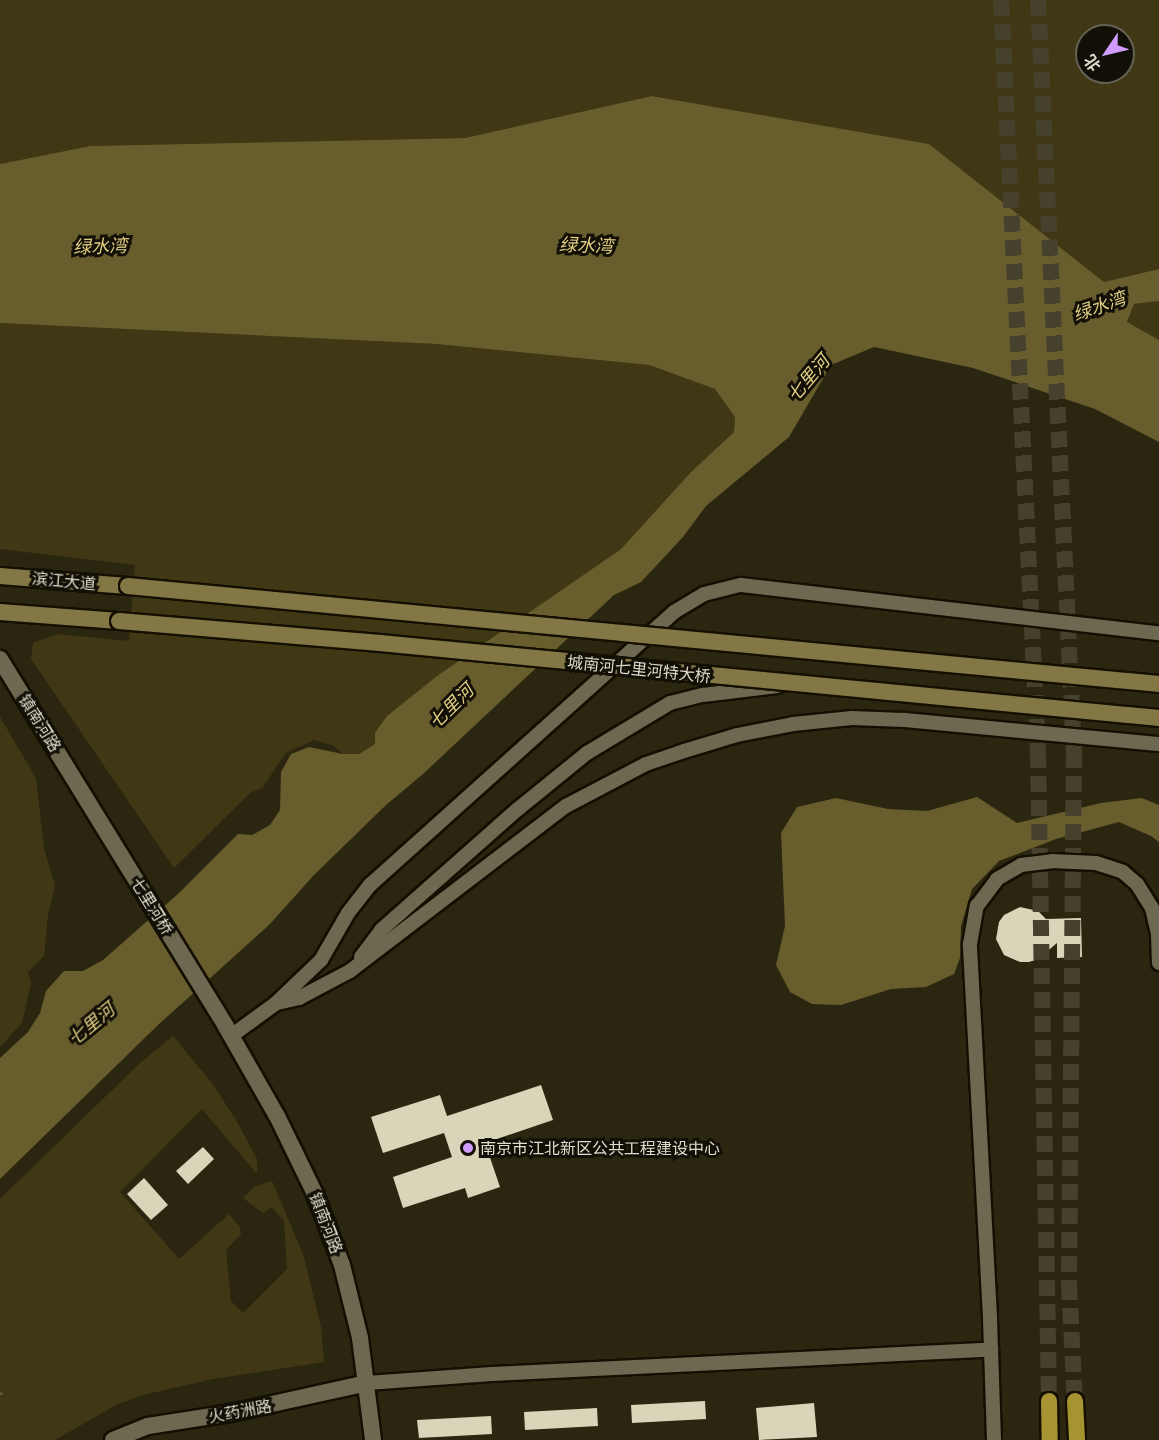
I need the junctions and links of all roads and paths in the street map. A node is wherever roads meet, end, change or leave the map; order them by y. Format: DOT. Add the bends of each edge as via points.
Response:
graph roads {
  1 [pos="0,576"];
  2 [pos="128,586"];
  3 [pos="0,612"];
  4 [pos="1159,633"];
  5 [pos="0,659"];
  6 [pos="793,684"];
  7 [pos="1159,684"];
  8 [pos="1159,718"];
  9 [pos="1159,744"];
  10 [pos="79,788"];
  11 [pos="1159,963"];
  12 [pos="350,971"];
  13 [pos="275,1004"];
  14 [pos="228,1030"];
  15 [pos="991,1350"];
  16 [pos="367,1383"];
  17 [pos="1049,1401"];
  18 [pos="1075,1401"];
  19 [pos="113,1440"];
  20 [pos="373,1440"];
  21 [pos="994,1440"];
  22 [pos="1050,1440"];
  23 [pos="1077,1440"];
  1 -- 2 [label="main road, 滨江大道"];
  2 -- 7 [label="main road, 城南河七里河特大桥, bridge"];
  3 -- 6 [label="main road, 城南河七里河特大桥, bridge"];
  4 -- 13 [label="street" via="741,585 704,594 674,612 371,884 348,913 321,960"];
  5 -- 10 [label="street, 镇南河路"];
  6 -- 8 [label="main road, 城南河七里河特大桥, bridge"];
  6 -- 12 [label="street, bridge" via="670,703 587,753 381,930"];
  9 -- 12 [label="street" via="852,718 737,735 646,764 566,806"];
  10 -- 14 [label="street, 七里河桥"];
  11 -- 15 [label="street" via="1152,908 1137,884 1123,872 1096,863 1052,861 1021,865 997,879 977,906 970,944"];
  12 -- 13 [label="street" via="299,998"];
  13 -- 14 [label="street"];
  14 -- 16 [label="street, 镇南河路" via="315,1194 342,1266"];
  15 -- 16 [label="street"];
  15 -- 21 [label="street"];
  16 -- 19 [label="street, 火药洲路" via="231,1413 148,1426"];
  16 -- 20 [label="street, 镇南河路"];
  17 -- 22 [label="highway"];
  18 -- 23 [label="highway"];
}
